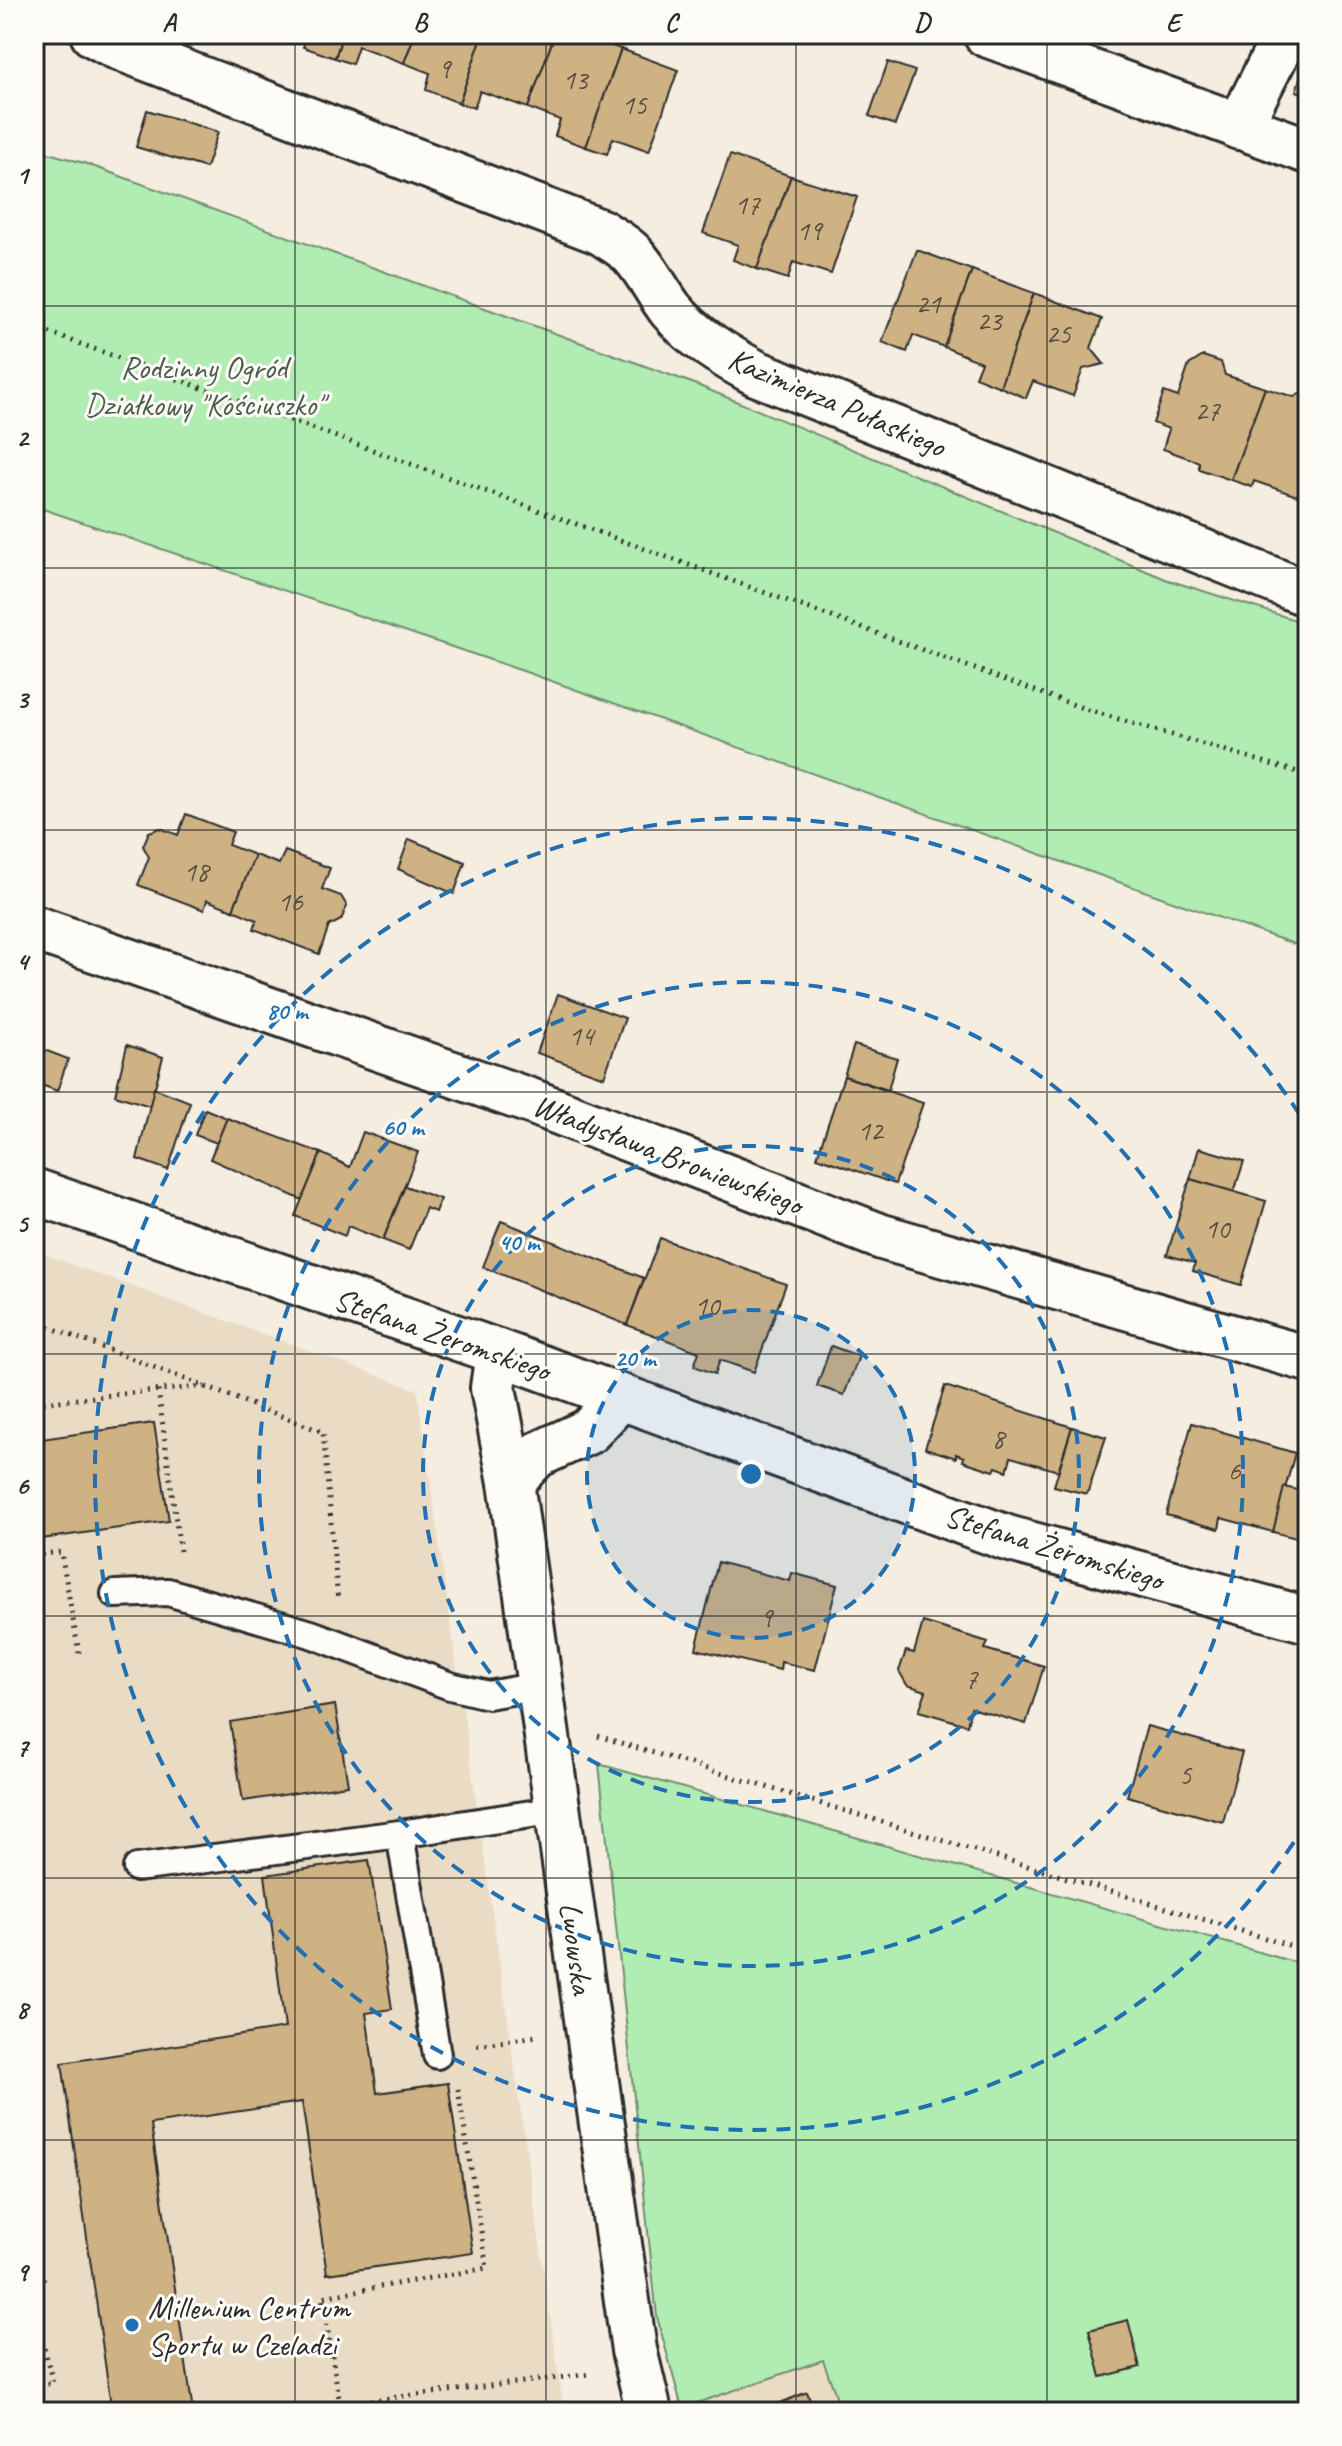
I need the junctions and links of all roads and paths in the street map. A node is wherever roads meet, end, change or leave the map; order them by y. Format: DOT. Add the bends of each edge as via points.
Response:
graph roads {
  1 [pos="93,34"];
  2 [pos="986,34"];
  3 [pos="1286,34"];
  4 [pos="1239,127"];
  5 [pos="1308,151"];
  6 [pos="34,327"];
  7 [pos="1308,594"];
  8 [pos="1308,775"];
  9 [pos="34,928"];
  10 [pos="34,1191"];
  11 [pos="40,1240"];
  12 [pos="36,1250"];
  13 [pos="34,1273"];
  14 [pos="34,1321"];
  15 [pos="498,1352"];
  16 [pos="1308,1359"];
  17 [pos="34,1367"];
  18 [pos="208,1387"];
  19 [pos="158,1390"];
  20 [pos="621,1397"];
  21 [pos="511,1482"];
  22 [pos="34,1555"];
  23 [pos="181,1557"];
  24 [pos="115,1594"];
  25 [pos="1308,1620"];
  26 [pos="337,1644"];
  27 [pos="79,1653"];
  28 [pos="539,1686"];
  29 [pos="548,1736"];
  30 [pos="558,1810"];
  31 [pos="400,1834"];
  32 [pos="137,1868"];
  33 [pos="1308,1951"];
  34 [pos="512,2040"];
  35 [pos="467,2046"];
  36 [pos="437,2055"];
  37 [pos="457,2080"];
  38 [pos="34,2256"];
  39 [pos="562,2377"];
  40 [pos="34,2386"];
  41 [pos="649,2412"];
  1 -- 7 [label="street, Kazimierza Pułaskiego" via="601,232 630,252 692,331 756,373"];
  2 -- 4 [label="street"];
  3 -- 4 [label="street"];
  4 -- 5 [label="street"];
  6 -- 8 [label="path" via="1088,710"];
  9 -- 16 [label="street, Władysława Broniewskiego" via="533,1102 882,1237"];
  10 -- 15 [label="street, Stefana Żeromskiego"];
  11 -- 12 [label="path"];
  12 -- 13 [label="path"];
  14 -- 18 [label="path"];
  15 -- 20 [label="street, Stefana Żeromskiego"];
  15 -- 21 [label="street, Lwowska" via="493,1388"];
  17 -- 19 [label="path" via="40,1403"];
  18 -- 19 [label="path"];
  18 -- 26 [label="path" via="323,1432 341,1625"];
  19 -- 23 [label="path"];
  20 -- 21 [label="street" via="589,1431 537,1455"];
  20 -- 25 [label="street, Stefana Żeromskiego" via="1007,1538"];
  21 -- 28 [label="street, Lwowska"];
  22 -- 27 [label="path" via="61,1552"];
  24 -- 26 [label="lane" via="168,1592"];
  26 -- 28 [label="lane" via="488,1695"];
  28 -- 29 [label="street, Lwowska"];
  29 -- 30 [label="street, Lwowska"];
  29 -- 33 [label="path" via="580,1730"];
  30 -- 31 [label="lane"];
  30 -- 41 [label="street, Lwowska" via="634,2350"];
  31 -- 32 [label="lane"];
  31 -- 36 [label="lane"];
  34 -- 35 [label="path"];
  37 -- 39 [label="path" via="487,2268 322,2297 340,2404"];
  38 -- 40 [label="path" via="44,2280 36,2316 53,2383"];
}
